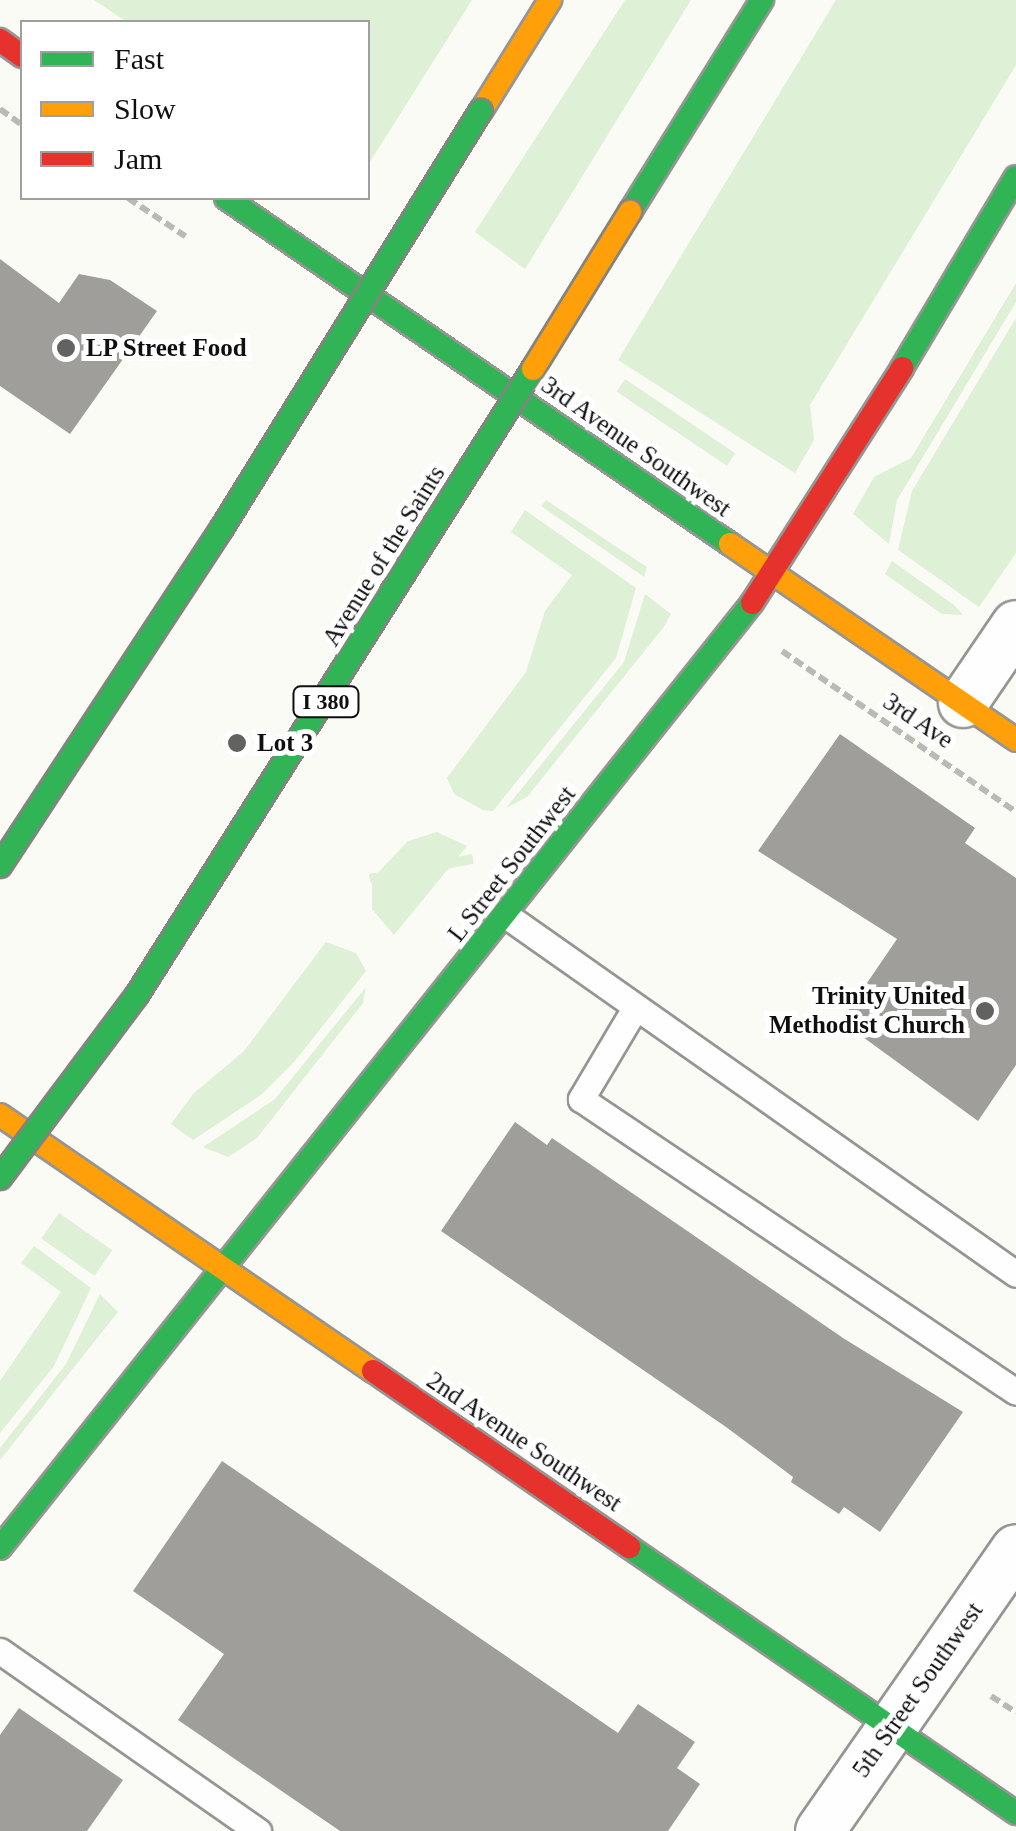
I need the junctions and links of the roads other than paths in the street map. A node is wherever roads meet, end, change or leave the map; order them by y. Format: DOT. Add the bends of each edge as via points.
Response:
graph roads {
  1 [pos="550,0"];
  2 [pos="762,0"];
  3 [pos="1016,177"];
  4 [pos="229,200"];
  5 [pos="772,575"];
  6 [pos="1016,625"];
  7 [pos="963,703"];
  8 [pos="1016,740"];
  9 [pos="0,866"];
  10 [pos="508,916"];
  11 [pos="635,1008"];
  12 [pos="0,1115"];
  13 [pos="0,1178"];
  14 [pos="222,1268"];
  15 [pos="1016,1274"];
  16 [pos="1016,1392"];
  17 [pos="0,1548"];
  18 [pos="1016,1550"];
  19 [pos="0,1651"];
  20 [pos="892,1728"];
  21 [pos="1016,1813"];
  22 [pos="258,1831"];
  23 [pos="820,1831"];
  1 -- 9 [label="main road, bridge" via="212,544"];
  2 -- 13 [label="main road, Avenue of the Saints / I 380, bridge" via="256,814 137,995"];
  3 -- 5 [label="main road, L Street Southwest"];
  4 -- 5 [label="main road, 3rd Avenue Southwest"];
  5 -- 7 [label="main road, 3rd Avenue Southwest"];
  5 -- 10 [label="main road, L Street Southwest"];
  6 -- 7 [label="street"];
  7 -- 8 [label="main road, 3rd Avenue Southwest"];
  10 -- 11 [label="lane"];
  10 -- 14 [label="main road, L Street Southwest"];
  11 -- 15 [label="lane"];
  11 -- 16 [label="lane" via="581,1099"];
  12 -- 14 [label="main road, 2nd Avenue Southwest"];
  14 -- 17 [label="main road, L Street Southwest"];
  14 -- 20 [label="main road, 2nd Avenue Southwest"];
  18 -- 20 [label="street, 5th Street Southwest"];
  19 -- 22 [label="lane"];
  20 -- 21 [label="main road, 2nd Avenue Southwest"];
  20 -- 23 [label="street, 5th Street Southwest"];
}
